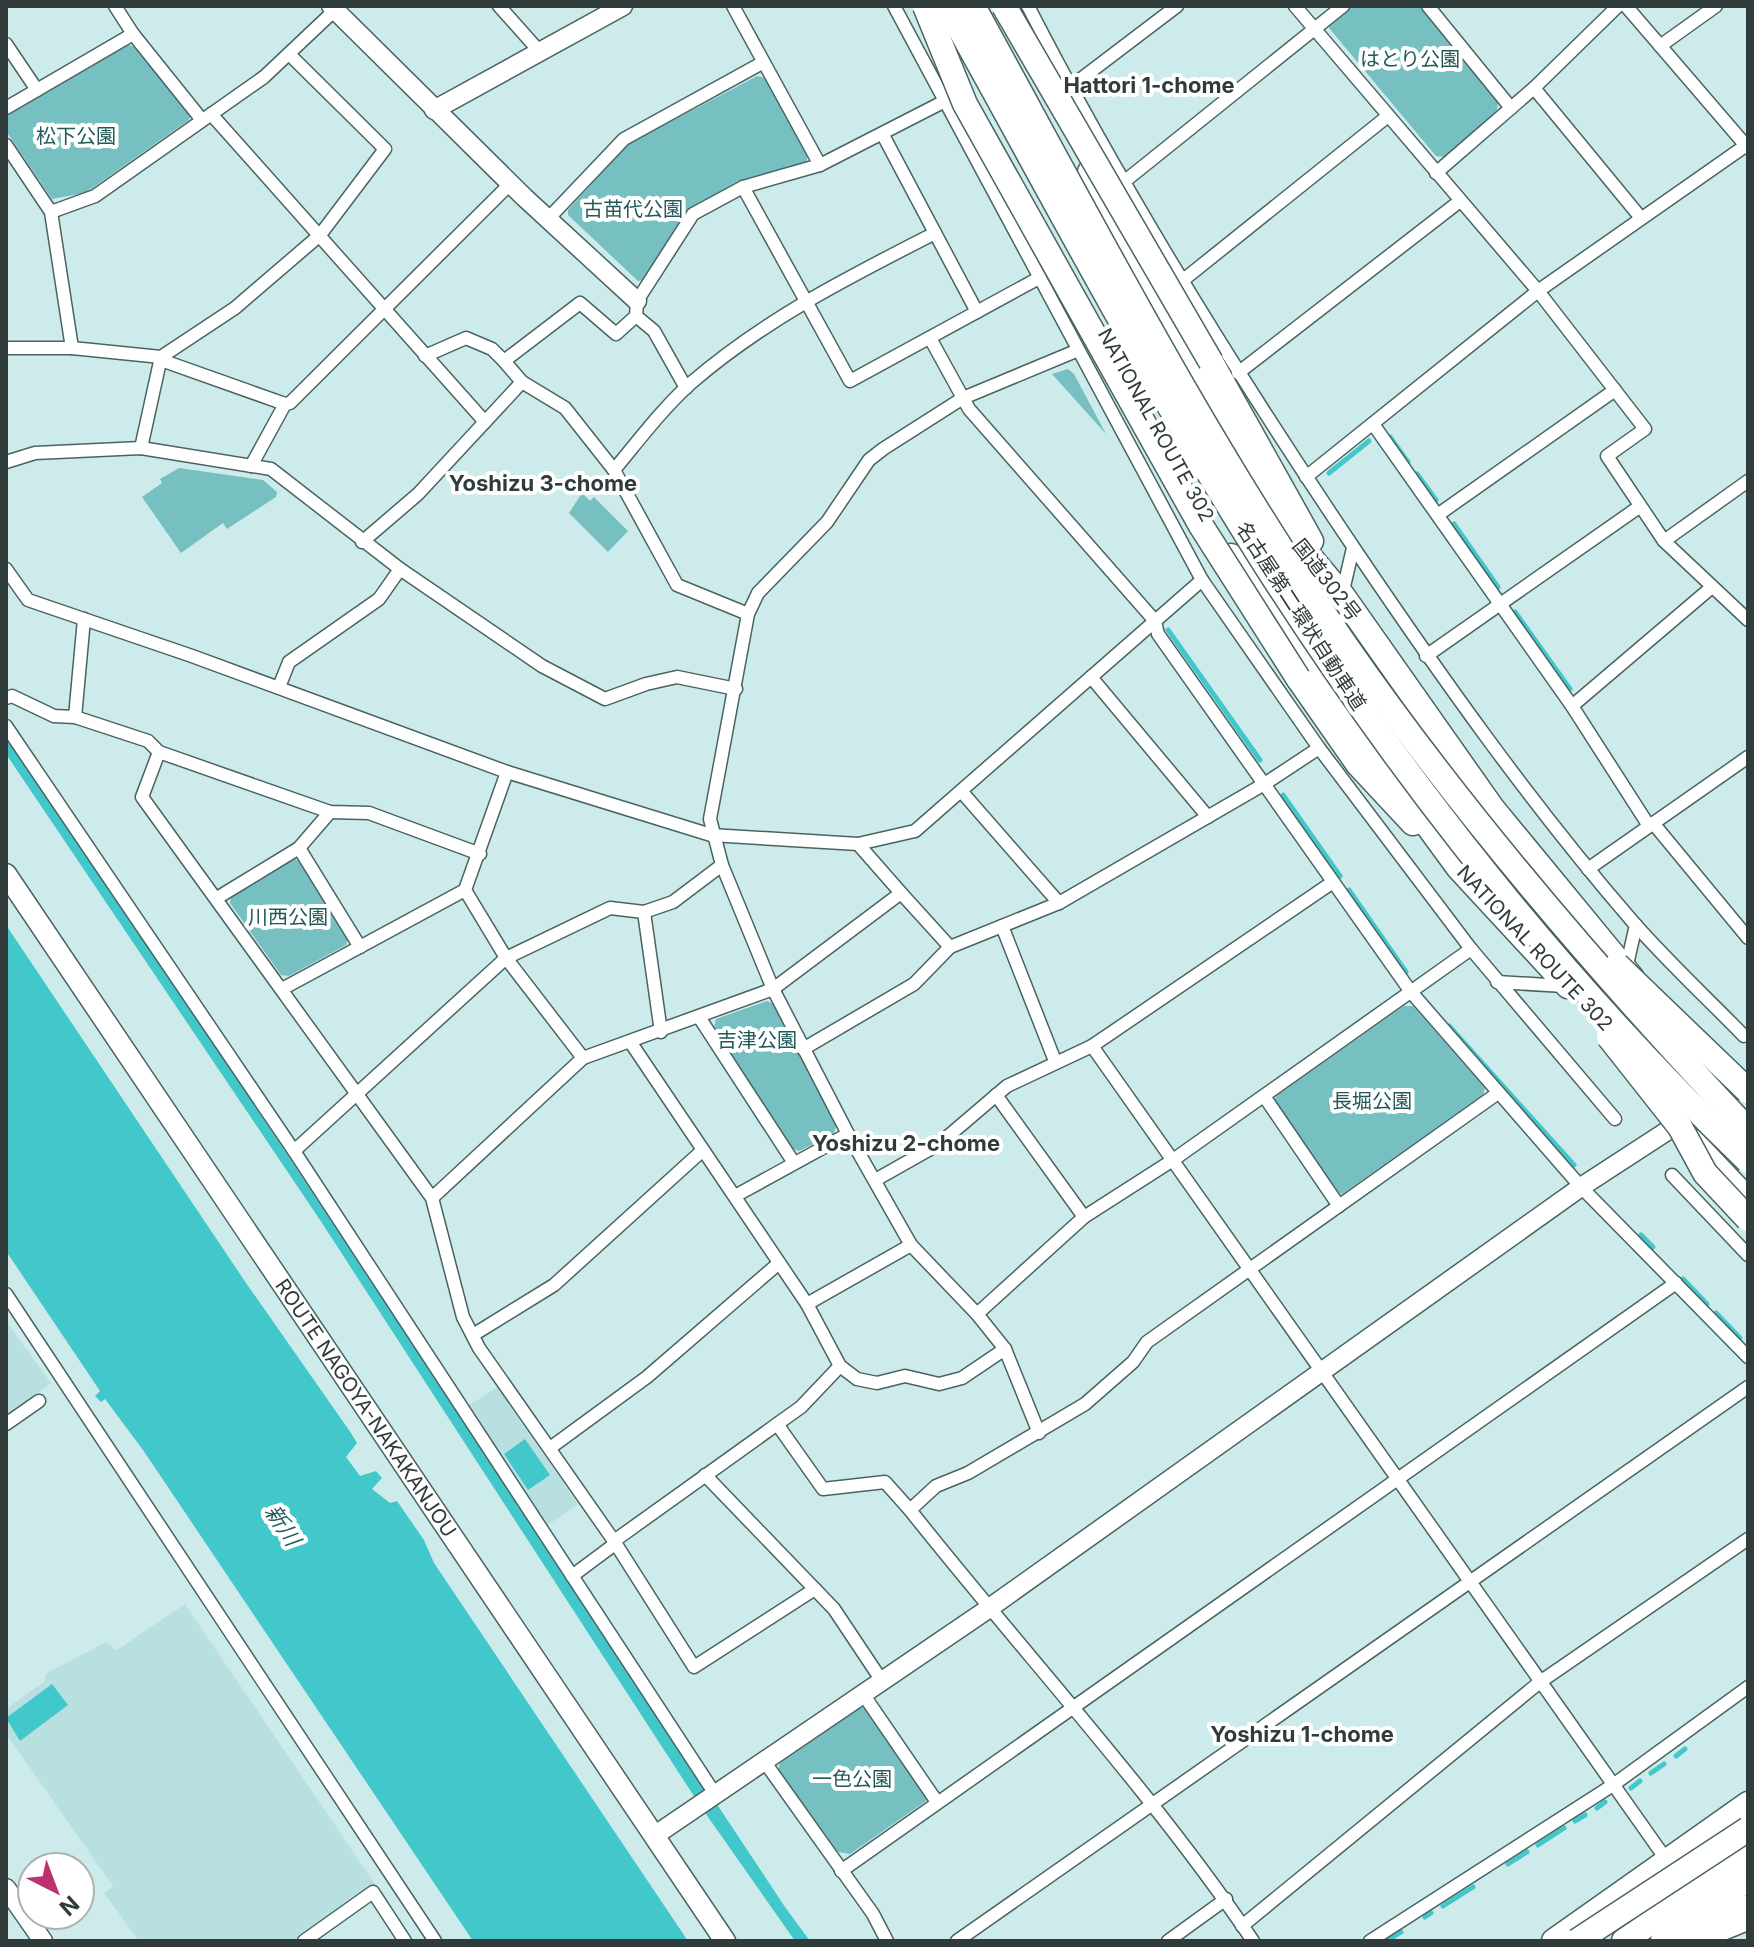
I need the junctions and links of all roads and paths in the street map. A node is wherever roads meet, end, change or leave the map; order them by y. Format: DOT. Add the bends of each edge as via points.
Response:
graph roads {
  1 [pos="115,6"];
  2 [pos="499,6"];
  3 [pos="623,6"];
  4 [pos="733,6"];
  5 [pos="894,6"];
  6 [pos="927,6"];
  7 [pos="947,6"];
  8 [pos="973,6"];
  9 [pos="996,6"];
  10 [pos="1028,6"];
  11 [pos="1177,6"];
  12 [pos="1295,6"];
  13 [pos="1343,6"];
  14 [pos="1428,6"];
  15 [pos="1618,6"];
  16 [pos="1626,6"];
  17 [pos="1716,6"];
  18 [pos="333,8"];
  19 [pos="1008,18"];
  20 [pos="1316,29"];
  21 [pos="133,34"];
  22 [pos="6,44"];
  23 [pos="1048,45"];
  24 [pos="1660,46"];
  25 [pos="540,52"];
  26 [pos="289,54"];
  27 [pos="762,63"];
  28 [pos="961,71"];
  29 [pos="1073,85"];
  30 [pos="1534,88"];
  31 [pos="37,90"];
  32 [pos="945,101"];
  33 [pos="6,108"];
  34 [pos="1511,108"];
  35 [pos="434,110"];
  36 [pos="1388,116"];
  37 [pos="207,117"];
  38 [pos="954,118"];
  39 [pos="883,135"];
  40 [pos="6,145"];
  41 [pos="1747,145"];
  42 [pos="820,165"];
  43 [pos="1436,173"];
  44 [pos="1125,181"];
  45 [pos="510,184"];
  46 [pos="743,187"];
  47 [pos="1460,201"];
  48 [pos="51,212"];
  49 [pos="1641,218"];
  50 [pos="547,220"];
  51 [pos="935,233"];
  52 [pos="320,235"];
  53 [pos="1039,278"];
  54 [pos="1182,281"];
  55 [pos="1538,291"];
  56 [pos="807,299"];
  57 [pos="384,307"];
  58 [pos="637,308"];
  59 [pos="977,312"];
  60 [pos="930,338"];
  61 [pos="6,348"];
  62 [pos="72,348"];
  63 [pos="1076,351"];
  64 [pos="425,356"];
  65 [pos="161,358"];
  66 [pos="504,361"];
  67 [pos="1238,373"];
  68 [pos="522,382"];
  69 [pos="686,388"];
  70 [pos="1615,390"];
  71 [pos="963,398"];
  72 [pos="285,404"];
  73 [pos="485,422"];
  74 [pos="1373,424"];
  75 [pos="1168,447"];
  76 [pos="141,448"];
  77 [pos="6,462"];
  78 [pos="251,466"];
  79 [pos="614,470"];
  80 [pos="1306,477"];
  81 [pos="1746,486"];
  82 [pos="1158,500"];
  83 [pos="1639,507"];
  84 [pos="1439,514"];
  85 [pos="1664,541"];
  86 [pos="362,542"];
  87 [pos="1353,548"];
  88 [pos="6,569"];
  89 [pos="400,569"];
  90 [pos="1202,580"];
  91 [pos="1712,587"];
  92 [pos="1342,595"];
  93 [pos="1501,603"];
  94 [pos="748,614"];
  95 [pos="84,619"];
  96 [pos="1748,620"];
  97 [pos="1155,621"];
  98 [pos="1250,647"];
  99 [pos="1303,651"];
  100 [pos="1426,656"];
  101 [pos="1091,677"];
  102 [pos="279,687"];
  103 [pos="736,689"];
  104 [pos="6,698"];
  105 [pos="1572,706"];
  106 [pos="75,717"];
  107 [pos="6,726"];
  108 [pos="1378,732"];
  109 [pos="1319,748"];
  110 [pos="159,752"];
  111 [pos="1748,757"];
  112 [pos="507,772"];
  113 [pos="1266,783"];
  114 [pos="961,791"];
  115 [pos="330,812"];
  116 [pos="1208,817"];
  117 [pos="1651,824"];
  118 [pos="711,835"];
  119 [pos="858,844"];
  120 [pos="299,848"];
  121 [pos="480,854"];
  122 [pos="722,865"];
  123 [pos="1458,867"];
  124 [pos="1588,869"];
  125 [pos="6,874"];
  126 [pos="1522,875"];
  127 [pos="1333,882"];
  128 [pos="465,890"];
  129 [pos="901,893"];
  130 [pos="217,898"];
  131 [pos="1059,903"];
  132 [pos="644,912"];
  133 [pos="1636,925"];
  134 [pos="1002,926"];
  135 [pos="1748,938"];
  136 [pos="360,947"];
  137 [pos="950,947"];
  138 [pos="1471,949"];
  139 [pos="506,958"];
  140 [pos="1625,970"];
  141 [pos="1497,982"];
  142 [pos="1568,986"];
  143 [pos="282,989"];
  144 [pos="773,989"];
  145 [pos="1411,992"];
  146 [pos="699,1017"];
  147 [pos="661,1032"];
  148 [pos="1744,1036"];
  149 [pos="631,1043"];
  150 [pos="1092,1046"];
  151 [pos="803,1049"];
  152 [pos="583,1058"];
  153 [pos="1055,1061"];
  154 [pos="1745,1086"];
  155 [pos="1498,1093"];
  156 [pos="996,1095"];
  157 [pos="355,1096"];
  158 [pos="1264,1096"];
  159 [pos="1615,1119"];
  160 [pos="1687,1120"];
  161 [pos="1748,1130"];
  162 [pos="848,1134"];
  163 [pos="703,1150"];
  164 [pos="294,1151"];
  165 [pos="1173,1160"];
  166 [pos="1748,1161"];
  167 [pos="794,1163"];
  168 [pos="1748,1171"];
  169 [pos="1672,1175"];
  170 [pos="877,1179"];
  171 [pos="1581,1187"];
  172 [pos="735,1196"];
  173 [pos="432,1198"];
  174 [pos="1748,1200"];
  175 [pos="1339,1206"];
  176 [pos="1084,1217"];
  177 [pos="1748,1219"];
  178 [pos="911,1245"];
  179 [pos="1748,1255"];
  180 [pos="779,1263"];
  181 [pos="1250,1269"];
  182 [pos="1676,1283"];
  183 [pos="6,1294"];
  184 [pos="807,1304"];
  185 [pos="977,1314"];
  186 [pos="473,1335"];
  187 [pos="1005,1349"];
  188 [pos="1748,1357"];
  189 [pos="840,1366"];
  190 [pos="1322,1371"];
  191 [pos="1748,1387"];
  192 [pos="39,1401"];
  193 [pos="6,1424"];
  194 [pos="777,1424"];
  195 [pos="1039,1433"];
  196 [pos="550,1448"];
  197 [pos="705,1475"];
  198 [pos="1396,1479"];
  199 [pos="910,1510"];
  200 [pos="1748,1539"];
  201 [pos="614,1542"];
  202 [pos="572,1576"];
  203 [pos="1469,1581"];
  204 [pos="815,1589"];
  205 [pos="988,1609"];
  206 [pos="882,1681"];
  207 [pos="1540,1682"];
  208 [pos="1748,1687"];
  209 [pos="863,1694"];
  210 [pos="1072,1709"];
  211 [pos="764,1761"];
  212 [pos="1613,1785"];
  213 [pos="715,1794"];
  214 [pos="937,1802"];
  215 [pos="1151,1803"];
  216 [pos="1745,1812"];
  217 [pos="654,1836"];
  218 [pos="1748,1854"];
  219 [pos="1663,1855"];
  220 [pos="841,1871"];
  221 [pos="1748,1879"];
  222 [pos="6,1888"];
  223 [pos="1226,1899"];
  224 [pos="1748,1907"];
  225 [pos="1748,1915"];
  226 [pos="1748,1924"];
  227 [pos="1242,1926"];
  228 [pos="43,1941"];
  229 [pos="304,1941"];
  230 [pos="405,1941"];
  231 [pos="435,1941"];
  232 [pos="725,1941"];
  233 [pos="887,1941"];
  234 [pos="957,1941"];
  235 [pos="1168,1941"];
  236 [pos="1253,1941"];
  237 [pos="1370,1941"];
  238 [pos="1544,1941"];
  239 [pos="1554,1941"];
  240 [pos="1577,1941"];
  241 [pos="1590,1941"];
  242 [pos="1624,1941"];
  243 [pos="1663,1941"];
  244 [pos="1695,1941"];
  245 [pos="1706,1941"];
  1 -- 21 [label="street"];
  2 -- 25 [label="street"];
  3 -- 25 [label="street"];
  4 -- 27 [label="street"];
  5 -- 32 [label="street"];
  6 -- 28 [label="highway, NATIONAL ROUTE 302"];
  6 -- 123 [label="highway, bridge" via="965,104 1200,524 1358,764"];
  7 -- 108 [label="highway, 名古屋第二環状自動車道, bridge" via="1201,461"];
  8 -- 126 [label="highway, 名古屋第二環状自動車道, bridge" via="1147,323 1285,552 1397,718"];
  9 -- 19 [label="highway, 国道302号"];
  10 -- 23 [label="street"];
  11 -- 29 [label="street"];
  12 -- 20 [label="street"];
  13 -- 20 [label="street"];
  14 -- 34 [label="street"];
  15 -- 30 [label="street"];
  16 -- 24 [label="street"];
  17 -- 24 [label="street"];
  18 -- 26 [label="street"];
  18 -- 35 [label="street"];
  19 -- 23 [label="street"];
  19 -- 92 [label="highway, bridge"];
  19 -- 92 [label="highway, 国道302号" via="1063,114 1145,289 1283,525"];
  20 -- 36 [label="street"];
  20 -- 44 [label="street"];
  21 -- 31 [label="street"];
  21 -- 37 [label="street"];
  22 -- 31 [label="street"];
  23 -- 29 [label="street"];
  24 -- 41 [label="street"];
  25 -- 35 [label="street"];
  26 -- 37 [label="street"];
  26 -- 52 [label="street" via="385,149"];
  27 -- 42 [label="street"];
  27 -- 50 [label="street" via="624,139"];
  28 -- 38 [label="street"];
  28 -- 75 [label="highway, NATIONAL ROUTE 302"];
  29 -- 44 [label="street"];
  30 -- 34 [label="street"];
  30 -- 49 [label="street"];
  31 -- 33 [label="street"];
  32 -- 38 [label="street"];
  32 -- 39 [label="street"];
  34 -- 43 [label="street"];
  35 -- 45 [label="street"];
  36 -- 43 [label="street"];
  36 -- 54 [label="street"];
  37 -- 48 [label="street" via="95,196"];
  37 -- 52 [label="street"];
  38 -- 53 [label="street"];
  39 -- 42 [label="street"];
  39 -- 51 [label="street"];
  40 -- 48 [label="street"];
  41 -- 49 [label="street"];
  42 -- 46 [label="street"];
  43 -- 47 [label="street"];
  44 -- 54 [label="street"];
  45 -- 50 [label="street"];
  45 -- 57 [label="street"];
  46 -- 56 [label="street"];
  46 -- 58 [label="street" via="693,214"];
  47 -- 55 [label="street"];
  47 -- 67 [label="street"];
  48 -- 62 [label="street"];
  49 -- 55 [label="street"];
  50 -- 58 [label="street"];
  51 -- 56 [label="street"];
  51 -- 59 [label="street"];
  52 -- 57 [label="street"];
  52 -- 65 [label="street" via="235,308"];
  53 -- 59 [label="street"];
  53 -- 63 [label="street"];
  54 -- 67 [label="street"];
  55 -- 70 [label="street"];
  55 -- 74 [label="street"];
  56 -- 60 [label="street" via="850,381"];
  56 -- 69 [label="street" via="747,338"];
  57 -- 64 [label="street"];
  57 -- 72 [label="street"];
  58 -- 66 [label="street" via="616,334 580,303"];
  58 -- 69 [label="street"];
  59 -- 60 [label="street"];
  60 -- 71 [label="street"];
  61 -- 62 [label="street"];
  62 -- 65 [label="street"];
  63 -- 71 [label="street"];
  63 -- 82 [label="street"];
  64 -- 66 [label="street" via="466,338 492,349"];
  64 -- 73 [label="street"];
  65 -- 72 [label="street"];
  65 -- 76 [label="street"];
  66 -- 68 [label="street"];
  67 -- 80 [label="street"];
  68 -- 73 [label="street"];
  68 -- 79 [label="street" via="565,408"];
  69 -- 79 [label="street"];
  70 -- 83 [label="street" via="1645,429 1607,456"];
  70 -- 84 [label="street"];
  71 -- 94 [label="street" via="869,460 827,522 758,593"];
  71 -- 97 [label="street"];
  72 -- 78 [label="street"];
  73 -- 86 [label="street" via="418,494"];
  74 -- 80 [label="street"];
  74 -- 84 [label="street"];
  75 -- 82 [label="street"];
  75 -- 99 [label="highway, NATIONAL ROUTE 302" via="1224,546"];
  76 -- 77 [label="street" via="35,453"];
  76 -- 78 [label="street"];
  78 -- 86 [label="street" via="271,469"];
  79 -- 94 [label="street" via="677,585"];
  80 -- 87 [label="street"];
  81 -- 85 [label="street"];
  82 -- 90 [label="street"];
  83 -- 85 [label="street"];
  83 -- 93 [label="street"];
  84 -- 93 [label="street"];
  85 -- 91 [label="street"];
  86 -- 89 [label="street"];
  87 -- 92 [label="street"];
  87 -- 100 [label="street"];
  88 -- 95 [label="street" via="28,600"];
  89 -- 102 [label="street" via="379,599 289,662"];
  89 -- 103 [label="street" via="542,666 605,699 677,677"];
  90 -- 97 [label="street"];
  90 -- 98 [label="street"];
  91 -- 96 [label="street"];
  91 -- 105 [label="street"];
  92 -- 140 [label="highway, 国道302号" via="1492,808"];
  93 -- 100 [label="street"];
  93 -- 105 [label="street"];
  94 -- 103 [label="street"];
  95 -- 102 [label="street"];
  95 -- 106 [label="street"];
  97 -- 101 [label="street"];
  97 -- 113 [label="street" via="1158,634"];
  98 -- 99 [label="street"];
  98 -- 109 [label="street"];
  99 -- 123 [label="highway, NATIONAL ROUTE 302"];
  100 -- 124 [label="street"];
  101 -- 114 [label="street"];
  101 -- 116 [label="street"];
  102 -- 112 [label="street"];
  103 -- 118 [label="street"];
  104 -- 106 [label="street" via="54,716"];
  105 -- 117 [label="street"];
  106 -- 110 [label="street" via="148,741"];
  107 -- 164 [label="street"];
  108 -- 160 [label="highway, bridge" via="1461,852"];
  108 -- 166 [label="highway, 名古屋第二環状自動車道, bridge" via="1503,895"];
  109 -- 113 [label="street"];
  109 -- 138 [label="street"];
  110 -- 115 [label="street"];
  110 -- 130 [label="street" via="142,797"];
  111 -- 117 [label="street"];
  112 -- 118 [label="street"];
  112 -- 121 [label="street"];
  113 -- 116 [label="street"];
  113 -- 127 [label="street"];
  114 -- 119 [label="street" via="915,831"];
  114 -- 131 [label="street"];
  115 -- 120 [label="street"];
  115 -- 121 [label="street" via="369,813"];
  116 -- 131 [label="street"];
  117 -- 124 [label="street"];
  117 -- 135 [label="street"];
  118 -- 119 [label="street"];
  118 -- 122 [label="street"];
  119 -- 129 [label="street"];
  120 -- 130 [label="street"];
  120 -- 136 [label="street"];
  121 -- 128 [label="street"];
  122 -- 132 [label="street" via="673,902"];
  122 -- 144 [label="street"];
  123 -- 142 [label="highway, NATIONAL ROUTE 302"];
  124 -- 133 [label="street"];
  125 -- 217 [label="main road, ROUTE NAGOYA-NAKAKANJOU"];
  126 -- 154 [label="highway, bridge"];
  126 -- 161 [label="highway, 名古屋第二環状自動車道, bridge"];
  127 -- 145 [label="street"];
  127 -- 150 [label="street"];
  128 -- 136 [label="street"];
  128 -- 139 [label="street"];
  129 -- 137 [label="street"];
  129 -- 144 [label="street"];
  130 -- 143 [label="street"];
  131 -- 134 [label="street"];
  132 -- 139 [label="street" via="610,908"];
  132 -- 147 [label="street"];
  133 -- 140 [label="street"];
  133 -- 148 [label="street"];
  134 -- 137 [label="street"];
  134 -- 153 [label="street"];
  136 -- 143 [label="street"];
  137 -- 151 [label="street" via="914,984"];
  138 -- 141 [label="street"];
  138 -- 145 [label="street"];
  139 -- 152 [label="street"];
  139 -- 157 [label="street"];
  140 -- 154 [label="highway, 国道302号" via="1709,1058"];
  141 -- 142 [label="street"];
  141 -- 159 [label="street"];
  142 -- 160 [label="highway, NATIONAL ROUTE 302"];
  143 -- 157 [label="street"];
  144 -- 146 [label="street"];
  144 -- 151 [label="street"];
  145 -- 155 [label="street"];
  145 -- 158 [label="street"];
  146 -- 147 [label="street"];
  146 -- 167 [label="street"];
  147 -- 149 [label="street"];
  149 -- 152 [label="street"];
  149 -- 163 [label="street"];
  150 -- 153 [label="street"];
  150 -- 165 [label="street"];
  151 -- 162 [label="street"];
  152 -- 173 [label="street"];
  153 -- 156 [label="street"];
  154 -- 160 [label="street"];
  155 -- 171 [label="street"];
  155 -- 175 [label="street"];
  156 -- 170 [label="street" via="939,1144"];
  156 -- 176 [label="street"];
  157 -- 164 [label="street"];
  157 -- 173 [label="street"];
  158 -- 165 [label="street"];
  158 -- 175 [label="street"];
  160 -- 168 [label="highway, NATIONAL ROUTE 302"];
  160 -- 171 [label="street"];
  160 -- 174 [label="highway, bridge"];
  160 -- 177 [label="highway, bridge" via="1705,1173"];
  162 -- 167 [label="street"];
  162 -- 170 [label="street"];
  163 -- 172 [label="street"];
  163 -- 186 [label="street" via="554,1285"];
  164 -- 202 [label="street"];
  165 -- 176 [label="street"];
  165 -- 181 [label="street"];
  167 -- 172 [label="street"];
  169 -- 179 [label="street"];
  170 -- 178 [label="street"];
  171 -- 182 [label="street"];
  171 -- 190 [label="street"];
  172 -- 180 [label="street"];
  173 -- 186 [label="street" via="463,1317"];
  175 -- 181 [label="street"];
  176 -- 185 [label="street"];
  178 -- 184 [label="street"];
  178 -- 185 [label="street"];
  180 -- 184 [label="street"];
  180 -- 196 [label="street" via="647,1377"];
  181 -- 190 [label="street"];
  181 -- 195 [label="street" via="1147,1342 1133,1362 1085,1404"];
  182 -- 188 [label="street"];
  182 -- 198 [label="street"];
  183 -- 231 [label="street"];
  184 -- 189 [label="street"];
  185 -- 187 [label="street"];
  186 -- 196 [label="street"];
  187 -- 189 [label="street" via="962,1378 939,1384 905,1376 877,1383 857,1379"];
  187 -- 195 [label="street"];
  189 -- 194 [label="street"];
  190 -- 198 [label="street"];
  190 -- 205 [label="street"];
  191 -- 203 [label="street"];
  192 -- 193 [label="street"];
  194 -- 197 [label="street"];
  194 -- 199 [label="street" via="823,1489 885,1482"];
  195 -- 199 [label="street" via="936,1486"];
  196 -- 201 [label="street"];
  197 -- 201 [label="street"];
  197 -- 204 [label="street"];
  198 -- 203 [label="street"];
  198 -- 210 [label="street"];
  199 -- 205 [label="street"];
  200 -- 207 [label="street"];
  201 -- 202 [label="street"];
  201 -- 204 [label="street" via="694,1667"];
  202 -- 213 [label="street"];
  203 -- 207 [label="street"];
  203 -- 215 [label="street"];
  204 -- 206 [label="street"];
  205 -- 206 [label="street"];
  205 -- 210 [label="street"];
  206 -- 209 [label="street"];
  207 -- 212 [label="street"];
  207 -- 227 [label="street"];
  208 -- 212 [label="street"];
  209 -- 211 [label="street"];
  209 -- 214 [label="street"];
  210 -- 214 [label="street"];
  210 -- 215 [label="street"];
  211 -- 213 [label="street"];
  211 -- 220 [label="street"];
  212 -- 219 [label="street"];
  212 -- 237 [label="street"];
  213 -- 217 [label="street"];
  214 -- 220 [label="street"];
  215 -- 223 [label="street"];
  215 -- 234 [label="street"];
  216 -- 219 [label="street"];
  216 -- 239 [label="highway"];
  216 -- 240 [label="highway, bridge"];
  216 -- 241 [label="highway, bridge" via="1671,1883"];
  217 -- 232 [label="main road, ROUTE NAGOYA-NAKAKANJOU"];
  218 -- 242 [label="highway"];
  219 -- 238 [label="street"];
  220 -- 233 [label="street"];
  221 -- 243 [label="highway"];
  222 -- 228 [label="street"];
  223 -- 227 [label="street"];
  223 -- 235 [label="street"];
  224 -- 244 [label="highway"];
  225 -- 245 [label="street"];
  226 -- 245 [label="street"];
  227 -- 236 [label="street"];
  229 -- 230 [label="street" via="373,1892"];
}
